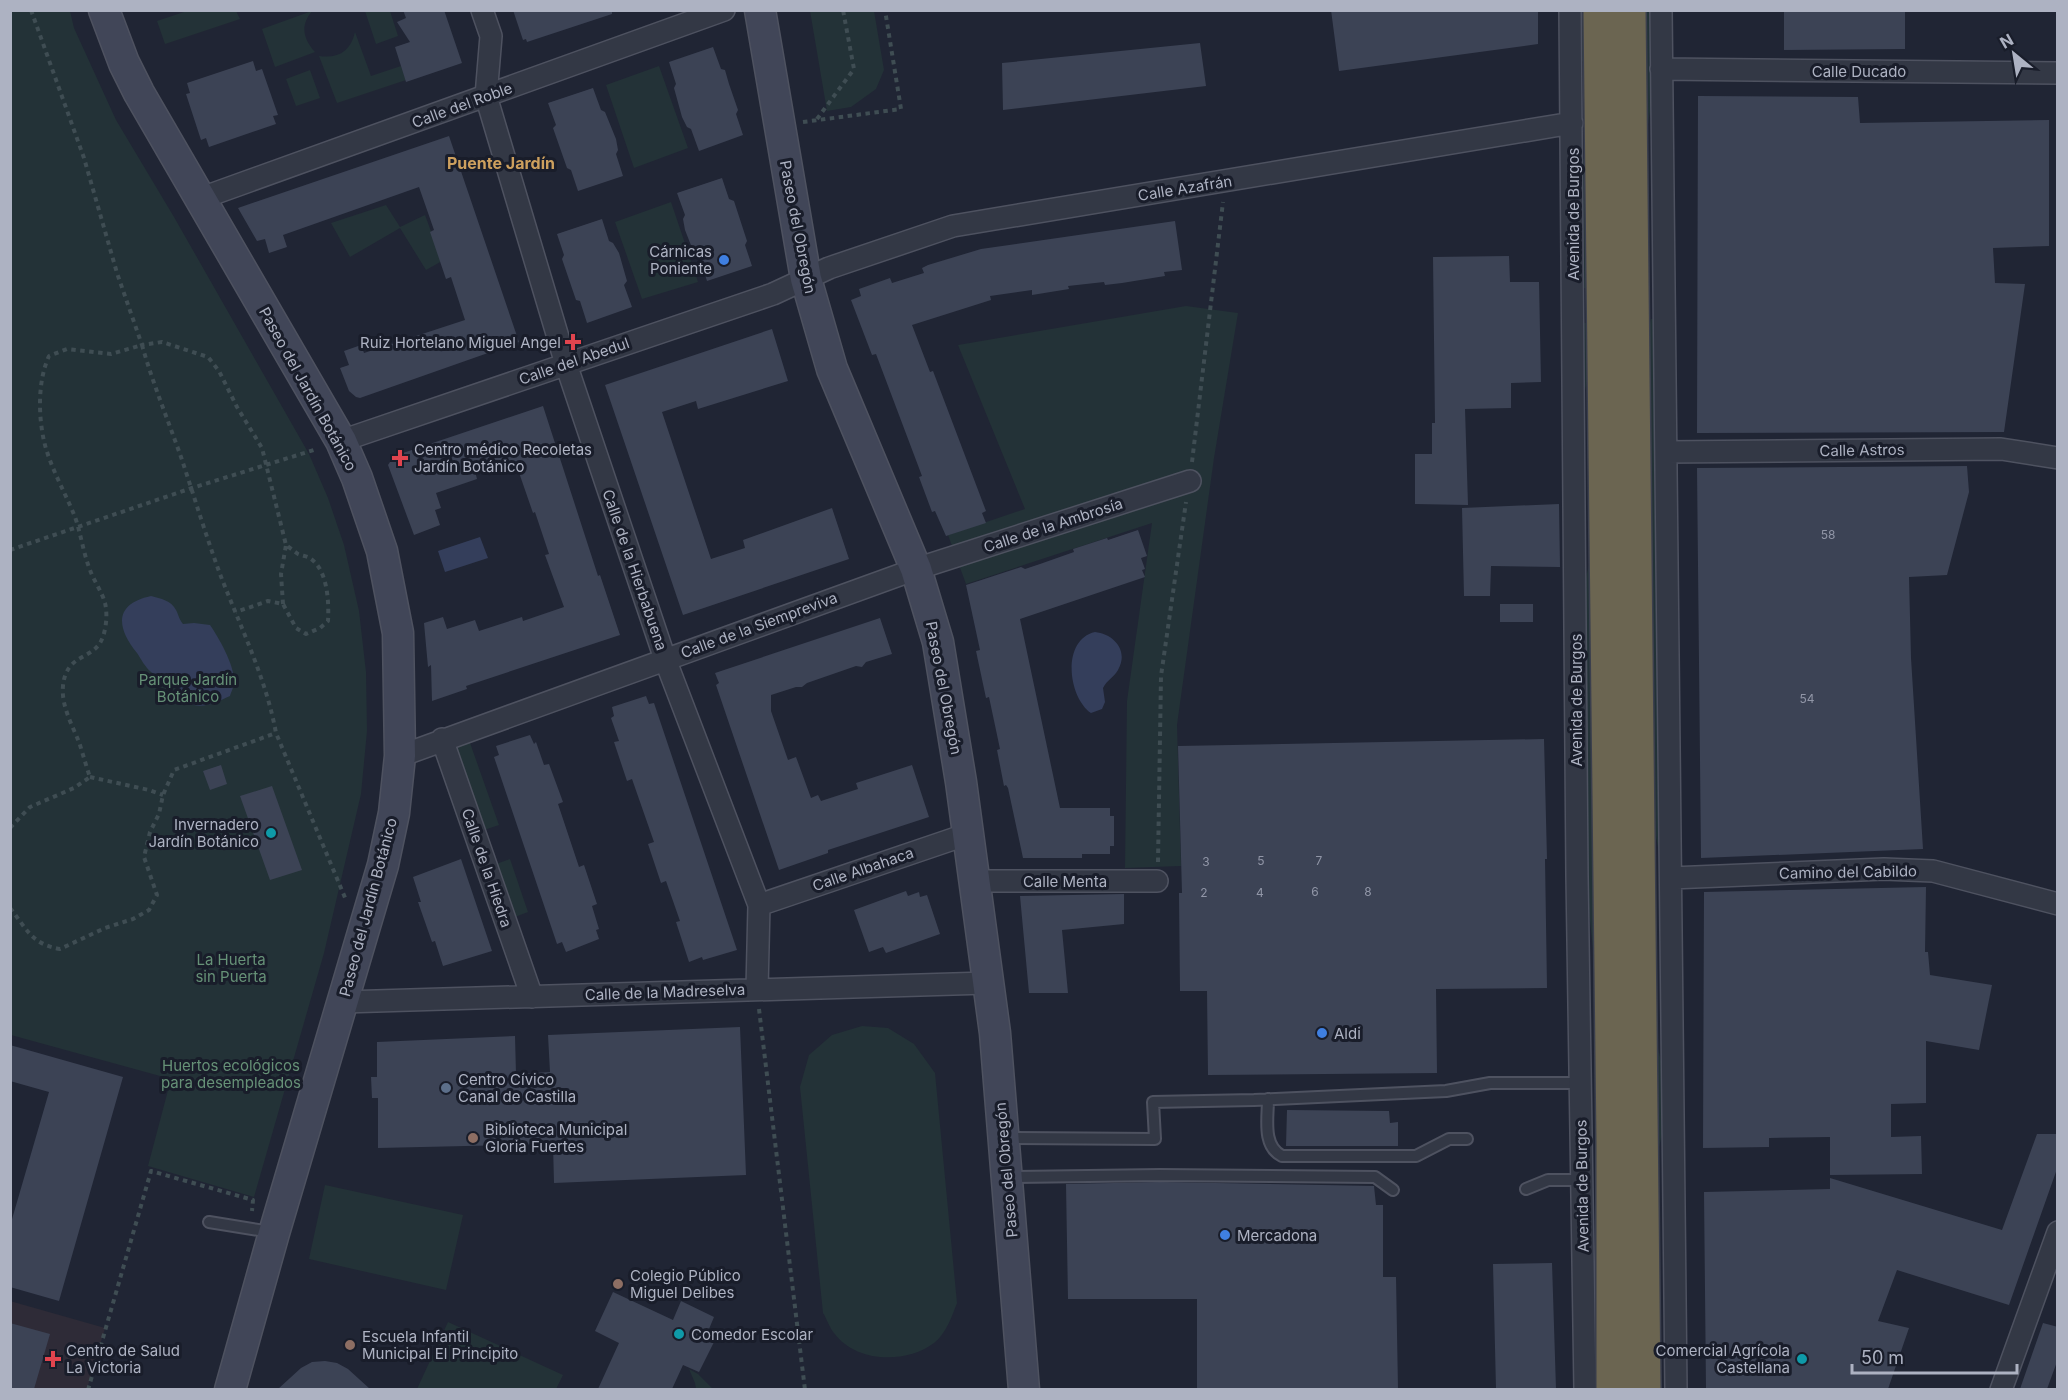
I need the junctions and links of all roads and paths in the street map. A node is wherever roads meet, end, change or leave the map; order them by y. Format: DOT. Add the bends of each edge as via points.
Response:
graph roads {
  1 [pos="31,10"];
  2 [pos="105,10"];
  3 [pos="482,10"];
  4 [pos="724,10"];
  5 [pos="760,10"];
  6 [pos="843,10"];
  7 [pos="885,10"];
  8 [pos="1570,10"];
  9 [pos="1600,10"];
  10 [pos="1629,10"];
  11 [pos="1661,10"];
  12 [pos="1661,69"];
  13 [pos="2058,73"];
  14 [pos="486,96"];
  15 [pos="816,120"];
  16 [pos="1572,123"];
  17 [pos="778,125"];
  18 [pos="1663,161"];
  19 [pos="1225,181"];
  20 [pos="199,199"];
  21 [pos="1631,274"];
  22 [pos="806,279"];
  23 [pos="142,345"];
  24 [pos="566,364"];
  25 [pos="1604,412"];
  26 [pos="340,441"];
  27 [pos="1666,452"];
  28 [pos="2058,458"];
  29 [pos="267,465"];
  30 [pos="1190,481"];
  31 [pos="192,488"];
  32 [pos="1574,510"];
  33 [pos="79,527"];
  34 [pos="286,545"];
  35 [pos="10,550"];
  36 [pos="916,569"];
  37 [pos="283,604"];
  38 [pos="236,612"];
  39 [pos="665,658"];
  40 [pos="276,733"];
  41 [pos="442,739"];
  42 [pos="400,756"];
  43 [pos="90,777"];
  44 [pos="163,795"];
  45 [pos="10,828"];
  46 [pos="968,834"];
  47 [pos="1671,878"];
  48 [pos="974,881"];
  49 [pos="1157,881"];
  50 [pos="1577,901"];
  51 [pos="2058,904"];
  52 [pos="759,905"];
  53 [pos="10,908"];
  54 [pos="368,912"];
  55 [pos="1639,916"];
  56 [pos="987,983"];
  57 [pos="757,989"];
  58 [pos="532,998"];
  59 [pos="342,1002"];
  60 [pos="1672,1003"];
  61 [pos="1580,1083"];
  62 [pos="1268,1099"];
  63 [pos="1673,1132"];
  64 [pos="1003,1138"];
  65 [pos="1467,1139"];
  66 [pos="1006,1177"];
  67 [pos="1581,1180"];
  68 [pos="1526,1189"];
  69 [pos="1393,1190"];
  70 [pos="1627,1194"];
  71 [pos="209,1222"];
  72 [pos="262,1231"];
  73 [pos="2058,1232"];
  74 [pos="1628,1286"];
  75 [pos="1594,1387"];
  76 [pos="88,1389"];
  77 [pos="230,1389"];
  78 [pos="805,1389"];
  79 [pos="1023,1389"];
  80 [pos="1644,1389"];
  81 [pos="1665,1389"];
  82 [pos="1676,1389"];
  83 [pos="2001,1389"];
  1 -- 23 [label="path" via="84,158"];
  2 -- 20 [label="street, Paseo del Jardín Botánico" via="124,63"];
  3 -- 14 [label="street, Calle de la Hierbabuena" via="491,36"];
  4 -- 14 [label="street, Calle del Roble"];
  5 -- 17 [label="street, Paseo del Obregón"];
  6 -- 15 [label="path" via="854,69"];
  7 -- 15 [label="path" via="901,109"];
  8 -- 16 [label="street, Avenida de Burgos"];
  9 -- 25 [label="highway, Avenida de Burgos"];
  10 -- 21 [label="highway, Avenida de Burgos"];
  11 -- 12 [label="street"];
  12 -- 13 [label="street, Calle Ducado"];
  12 -- 18 [label="street"];
  14 -- 20 [label="street, Calle del Roble"];
  14 -- 24 [label="street, Calle de la Hierbabuena"];
  15 -- 17 [label="path"];
  16 -- 19 [label="street, Calle Azafrán"];
  16 -- 32 [label="street, Avenida de Burgos"];
  17 -- 22 [label="street, Paseo del Obregón"];
  18 -- 21 [label="street"];
  18 -- 27 [label="street"];
  19 -- 22 [label="street, Calle Azafrán" via="953,226"];
  19 -- 30 [label="path"];
  20 -- 26 [label="street, Paseo del Jardín Botánico"];
  21 -- 55 [label="highway, Avenida de Burgos"];
  22 -- 24 [label="street, Calle del Abedul" via="773,294"];
  22 -- 36 [label="street, Paseo del Obregón" via="832,369"];
  23 -- 29 [label="path" via="162,342 208,357 262,448"];
  23 -- 31 [label="path"];
  23 -- 33 [label="path" via="111,354 67,349 49,356 45,366 41,410 44,441"];
  24 -- 26 [label="street, Calle del Abedul"];
  24 -- 39 [label="street, Calle de la Hierbabuena"];
  25 -- 32 [label="street"];
  25 -- 70 [label="highway, Avenida de Burgos"];
  26 -- 29 [label="path"];
  26 -- 42 [label="street, Paseo del Jardín Botánico" via="382,551 398,633"];
  27 -- 28 [label="street, Calle Astros" via="2001,448"];
  27 -- 47 [label="street"];
  29 -- 31 [label="path"];
  29 -- 34 [label="path"];
  30 -- 36 [label="street, Calle de la Ambrosía"];
  30 -- 49 [label="path" via="1161,676"];
  31 -- 33 [label="path"];
  31 -- 38 [label="path"];
  32 -- 50 [label="street, Avenida de Burgos"];
  33 -- 35 [label="path"];
  33 -- 43 [label="path" via="90,570 105,603 106,624 100,644 68,669 63,686 64,704"];
  34 -- 37 [label="path" via="280,574"];
  34 -- 37 [label="path" via="311,559 321,571 328,621 306,634 296,628"];
  36 -- 39 [label="street, Calle de la Siempreviva"];
  36 -- 46 [label="street, Paseo del Obregón" via="938,642"];
  37 -- 38 [label="path" via="268,601"];
  38 -- 40 [label="path"];
  39 -- 41 [label="street, Calle de la Siempreviva"];
  39 -- 52 [label="street, Calle de la Hierbabuena"];
  40 -- 44 [label="path" via="174,770"];
  40 -- 54 [label="path" via="344,899"];
  41 -- 42 [label="street, Calle de la Siempreviva"];
  41 -- 58 [label="street, Calle de la Hiedra"];
  42 -- 54 [label="street, Paseo del Jardín Botánico" via="394,813"];
  43 -- 44 [label="path"];
  43 -- 45 [label="path" via="74,789 30,807"];
  44 -- 53 [label="path" via="144,857 157,895 149,910 60,949 39,944"];
  46 -- 48 [label="street, Paseo del Obregón"];
  46 -- 52 [label="street, Calle Albahaca"];
  47 -- 51 [label="street, Camino del Cabildo" via="1884,869 1933,871"];
  47 -- 60 [label="street"];
  48 -- 49 [label="street, Calle Menta"];
  48 -- 56 [label="street, Paseo del Obregón"];
  50 -- 61 [label="street, Avenida de Burgos"];
  50 -- 70 [label="street" via="1595,1177"];
  52 -- 57 [label="street, Calle de la Hierbabuena"];
  54 -- 59 [label="street, Paseo del Jardín Botánico"];
  55 -- 60 [label="street"];
  55 -- 70 [label="highway, Avenida de Burgos"];
  56 -- 57 [label="street, Calle de la Madreselva"];
  56 -- 64 [label="street, Paseo del Obregón"];
  57 -- 58 [label="street, Calle de la Madreselva"];
  57 -- 78 [label="path"];
  58 -- 59 [label="street, Calle de la Madreselva"];
  59 -- 72 [label="street, Paseo del Jardín Botánico"];
  60 -- 63 [label="street"];
  61 -- 62 [label="lane" via="1490,1083 1446,1091"];
  61 -- 67 [label="street, Avenida de Burgos"];
  62 -- 64 [label="lane" via="1154,1102 1155,1139"];
  62 -- 65 [label="lane" via="1269,1145 1282,1156 1416,1156 1449,1138"];
  63 -- 70 [label="street" via="1659,1180"];
  63 -- 82 [label="street"];
  64 -- 66 [label="street, Paseo del Obregón"];
  66 -- 69 [label="lane" via="1375,1177"];
  66 -- 79 [label="street, Paseo del Obregón"];
  67 -- 68 [label="lane" via="1548,1180"];
  67 -- 75 [label="street, Avenida de Burgos"];
  70 -- 74 [label="highway, Avenida de Burgos"];
  71 -- 72 [label="lane"];
  72 -- 76 [label="path" via="253,1200 151,1171"];
  72 -- 77 [label="street, Paseo del Jardín Botánico"];
  73 -- 83 [label="street"];
  74 -- 75 [label="highway, Avenida de Burgos"];
  74 -- 80 [label="highway, Avenida de Burgos"];
  74 -- 81 [label="street" via="1662,1303"];
}
